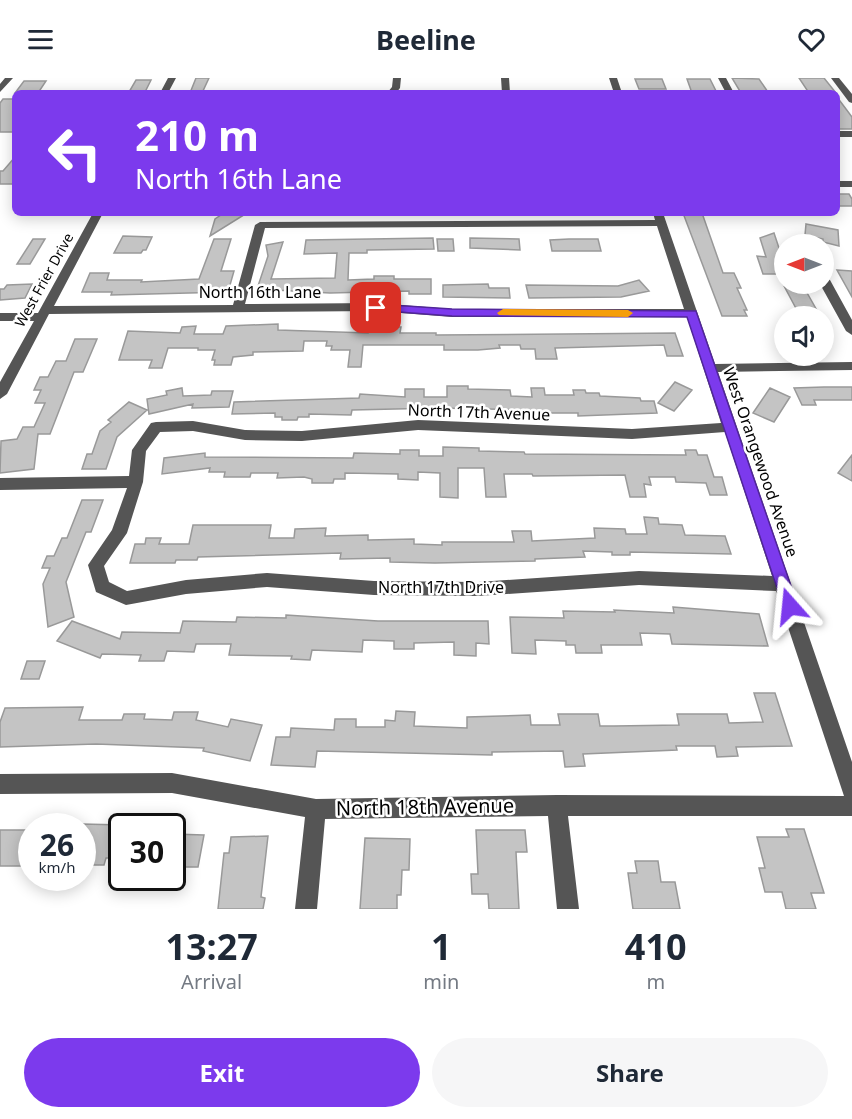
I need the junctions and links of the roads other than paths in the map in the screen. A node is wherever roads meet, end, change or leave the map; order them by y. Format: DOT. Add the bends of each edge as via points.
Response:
graph roads {
  1 [pos="835,78"];
  2 [pos="852,100"];
  3 [pos="96,216"];
  4 [pos="660,218"];
  5 [pos="832,294"];
  6 [pos="238,309"];
  7 [pos="692,313"];
  8 [pos="43,314"];
  9 [pos="0,317"];
  10 [pos="852,331"];
  11 [pos="852,366"];
  12 [pos="710,368"];
  13 [pos="0,394"];
  14 [pos="730,427"];
  15 [pos="136,482"];
  16 [pos="0,484"];
  17 [pos="783,584"];
  18 [pos="0,784"];
  19 [pos="852,791"];
  20 [pos="557,806"];
  21 [pos="852,806"];
  22 [pos="316,809"];
  23 [pos="306,909"];
  24 [pos="568,909"];
  1 -- 2 [label="street"];
  3 -- 8 [label="street, West Frier Drive"];
  4 -- 6 [label="street" via="260,225"];
  4 -- 7 [label="street, West Orangewood Avenue"];
  5 -- 10 [label="street"];
  6 -- 7 [label="street, North 16th Lane"];
  6 -- 8 [label="street, North 16th Lane"];
  7 -- 12 [label="street, West Orangewood Avenue"];
  8 -- 9 [label="street, North 16th Lane"];
  8 -- 13 [label="street, West Frier Drive"];
  11 -- 12 [label="street"];
  12 -- 14 [label="street, West Orangewood Avenue"];
  14 -- 15 [label="street, North 17th Avenue" via="632,434 418,425 302,436 245,435 193,426 156,428 139,450"];
  14 -- 17 [label="street, West Orangewood Avenue"];
  15 -- 16 [label="street"];
  15 -- 17 [label="street, North 17th Drive" via="119,533 96,565 102,587 126,598 186,587 267,580 374,588 467,589 639,578"];
  17 -- 19 [label="street, West Orangewood Avenue"];
  18 -- 22 [label="street, North 18th Avenue" via="172,783"];
  20 -- 21 [label="street, North 18th Avenue"];
  20 -- 22 [label="street, North 18th Avenue"];
  20 -- 24 [label="street"];
  22 -- 23 [label="street"];
}
